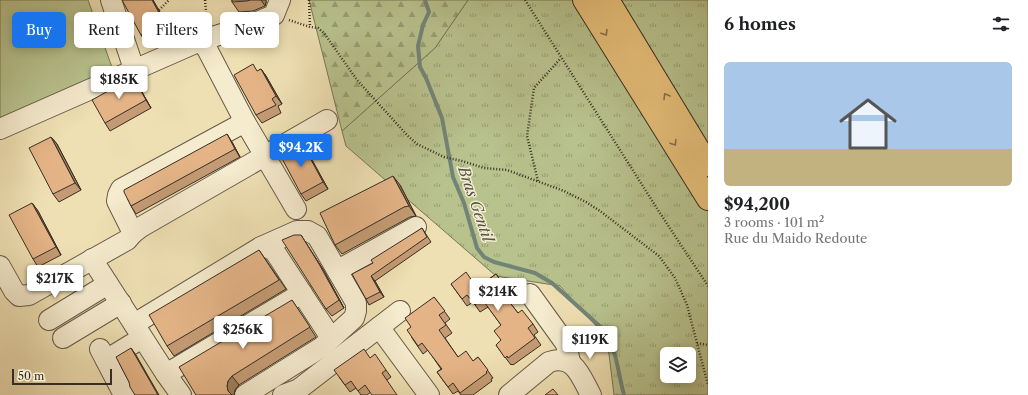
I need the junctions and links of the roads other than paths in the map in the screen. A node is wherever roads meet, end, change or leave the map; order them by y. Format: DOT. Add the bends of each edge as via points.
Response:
graph roads {
  1 [pos="111,0"];
  2 [pos="584,0"];
  3 [pos="608,0"];
  4 [pos="277,8"];
  5 [pos="212,37"];
  6 [pos="183,48"];
  7 [pos="207,48"];
  8 [pos="134,69"];
  9 [pos="327,120"];
  10 [pos="245,122"];
  11 [pos="0,129"];
  12 [pos="266,155"];
  13 [pos="708,165"];
  14 [pos="708,199"];
  15 [pos="296,209"];
  16 [pos="416,227"];
  17 [pos="130,237"];
  18 [pos="261,247"];
  19 [pos="92,259"];
  20 [pos="0,266"];
  21 [pos="338,270"];
  22 [pos="108,284"];
  23 [pos="302,293"];
  24 [pos="530,294"];
  25 [pos="120,303"];
  26 [pos="400,311"];
  27 [pos="49,320"];
  28 [pos="379,327"];
  29 [pos="138,331"];
  30 [pos="63,338"];
  31 [pos="331,338"];
  32 [pos="566,361"];
  33 [pos="166,374"];
  34 [pos="124,395"];
  35 [pos="181,395"];
  36 [pos="245,395"];
  37 [pos="282,395"];
  38 [pos="429,395"];
  39 [pos="509,395"];
  40 [pos="591,395"];
  1 -- 8 [label="street"];
  2 -- 14 [label="main road, one-way"];
  13 -- 3 [label="main road, one-way"];
  4 -- 5 [label="street" via="250,25"];
  6 -- 8 [label="street"];
  7 -- 10 [label="street"];
  8 -- 11 [label="street"];
  9 -- 12 [label="street"];
  10 -- 12 [label="street"];
  10 -- 17 [label="street" via="121,189 117,201"];
  12 -- 15 [label="street"];
  12 -- 17 [label="street" via="141,227"];
  16 -- 21 [label="street"];
  17 -- 19 [label="street"];
  18 -- 21 [label="street" via="297,231 308,231 317,236"];
  18 -- 23 [label="street" via="275,252"];
  18 -- 29 [label="street"];
  19 -- 20 [label="street" via="29,295 19,296"];
  19 -- 22 [label="street"];
  21 -- 31 [label="street" via="356,303 356,310 354,318"];
  22 -- 25 [label="street"];
  22 -- 27 [label="street"];
  23 -- 31 [label="street"];
  23 -- 33 [label="street"];
  24 -- 32 [label="street" via="566,344"];
  25 -- 29 [label="street"];
  25 -- 30 [label="street"];
  26 -- 28 [label="street"];
  28 -- 37 [label="street" via="299,389"];
  28 -- 38 [label="street"];
  29 -- 33 [label="street"];
  29 -- 34 [label="street" via="103,354"];
  31 -- 36 [label="street"];
  32 -- 39 [label="street" via="557,359 549,362"];
  32 -- 40 [label="street" via="577,368"];
  33 -- 35 [label="street"];
}
